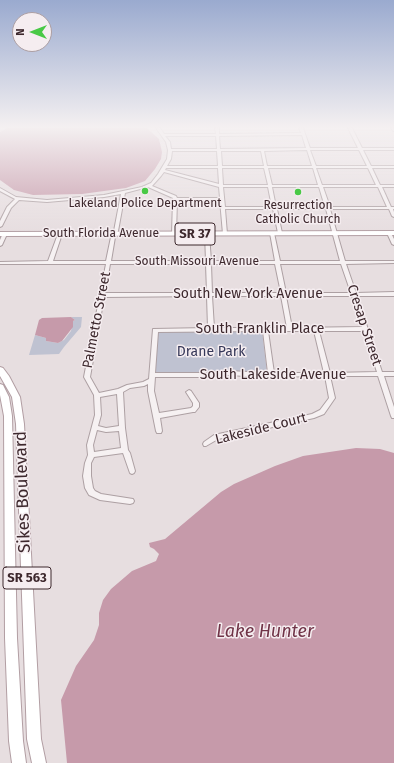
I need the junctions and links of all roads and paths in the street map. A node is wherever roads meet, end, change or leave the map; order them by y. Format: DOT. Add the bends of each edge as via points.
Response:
graph roads {
  1 [pos="167,164"];
  2 [pos="220,164"];
  3 [pos="265,164"];
  4 [pos="313,164"];
  5 [pos="368,164"];
  6 [pos="220,167"];
  7 [pos="266,167"];
  8 [pos="314,167"];
  9 [pos="370,167"];
  10 [pos="394,167"];
  11 [pos="165,169"];
  12 [pos="149,186"];
  13 [pos="221,186"];
  14 [pos="270,186"];
  15 [pos="320,186"];
  16 [pos="379,186"];
  17 [pos="394,186"];
  18 [pos="0,189"];
  19 [pos="123,193"];
  20 [pos="10,195"];
  21 [pos="18,198"];
  22 [pos="175,199"];
  23 [pos="222,199"];
  24 [pos="28,200"];
  25 [pos="8,208"];
  26 [pos="223,208"];
  27 [pos="274,208"];
  28 [pos="328,208"];
  29 [pos="392,208"];
  30 [pos="0,209"];
  31 [pos="394,216"];
  32 [pos="0,226"];
  33 [pos="335,233"];
  34 [pos="391,233"];
  35 [pos="2,234"];
  36 [pos="60,234"];
  37 [pos="115,234"];
  38 [pos="174,234"];
  39 [pos="207,234"];
  40 [pos="225,234"];
  41 [pos="272,234"];
  42 [pos="280,234"];
  43 [pos="394,244"];
  44 [pos="0,245"];
  45 [pos="277,262"];
  46 [pos="343,262"];
  47 [pos="394,262"];
  48 [pos="0,263"];
  49 [pos="50,263"];
  50 [pos="108,263"];
  51 [pos="207,263"];
  52 [pos="209,294"];
  53 [pos="283,294"];
  54 [pos="353,294"];
  55 [pos="394,294"];
  56 [pos="102,295"];
  57 [pos="210,329"];
  58 [pos="265,329"];
  59 [pos="290,329"];
  60 [pos="316,329"];
  61 [pos="365,329"];
  62 [pos="0,370"];
  63 [pos="271,374"];
  64 [pos="327,374"];
  65 [pos="380,374"];
  66 [pos="394,374"];
  67 [pos="0,377"];
  68 [pos="152,377"];
  69 [pos="5,386"];
  70 [pos="120,391"];
  71 [pos="189,392"];
  72 [pos="97,395"];
  73 [pos="156,416"];
  74 [pos="394,416"];
  75 [pos="95,427"];
  76 [pos="122,428"];
  77 [pos="159,430"];
  78 [pos="206,444"];
  79 [pos="125,450"];
  80 [pos="91,455"];
  81 [pos="132,471"];
  82 [pos="130,501"];
  83 [pos="19,763"];
  84 [pos="39,763"];
  1 -- 11 [label="street"];
  2 -- 6 [label="street"];
  3 -- 7 [label="street"];
  4 -- 8 [label="street, Cresap Street"];
  5 -- 9 [label="street"];
  6 -- 7 [label="street"];
  6 -- 11 [label="street"];
  6 -- 13 [label="street"];
  7 -- 8 [label="street"];
  7 -- 14 [label="street"];
  8 -- 9 [label="street"];
  8 -- 15 [label="street, Cresap Street"];
  9 -- 10 [label="street"];
  9 -- 16 [label="street"];
  11 -- 12 [label="street"];
  11 -- 13 [label="street"];
  12 -- 19 [label="street"];
  12 -- 22 [label="street"];
  13 -- 14 [label="street"];
  13 -- 23 [label="street"];
  14 -- 15 [label="street"];
  14 -- 27 [label="street"];
  15 -- 16 [label="street"];
  15 -- 28 [label="street, Cresap Street"];
  16 -- 17 [label="street"];
  16 -- 29 [label="street"];
  18 -- 20 [label="street"];
  19 -- 24 [label="street" via="55,201"];
  19 -- 37 [label="street, Palmetto Street"];
  20 -- 21 [label="street"];
  20 -- 25 [label="street"];
  21 -- 24 [label="street"];
  21 -- 25 [label="street"];
  22 -- 23 [label="street"];
  22 -- 38 [label="street"];
  23 -- 26 [label="street"];
  24 -- 25 [label="street" via="14,203"];
  25 -- 30 [label="street"];
  25 -- 32 [label="street"];
  26 -- 27 [label="street"];
  26 -- 40 [label="street"];
  27 -- 28 [label="street"];
  27 -- 42 [label="street"];
  28 -- 29 [label="street"];
  28 -- 33 [label="street, Cresap Street"];
  29 -- 31 [label="street"];
  33 -- 34 [label="main road, South Florida Avenue / SR 37"];
  33 -- 42 [label="main road, South Florida Avenue / SR 37"];
  33 -- 46 [label="street, Cresap Street"];
  34 -- 43 [label="street"];
  35 -- 36 [label="main road, South Florida Avenue / SR 37"];
  35 -- 44 [label="street"];
  36 -- 37 [label="main road, South Florida Avenue / SR 37"];
  36 -- 49 [label="street"];
  37 -- 38 [label="main road, South Florida Avenue / SR 37"];
  37 -- 50 [label="street, Palmetto Street"];
  38 -- 39 [label="main road, South Florida Avenue / SR 37"];
  39 -- 40 [label="main road, South Florida Avenue / SR 37"];
  39 -- 51 [label="street"];
  40 -- 41 [label="main road, South Florida Avenue / SR 37"];
  41 -- 42 [label="main road, South Florida Avenue / SR 37"];
  41 -- 45 [label="street"];
  45 -- 46 [label="street, South Missouri Avenue"];
  45 -- 51 [label="street, South Missouri Avenue"];
  45 -- 53 [label="street"];
  46 -- 47 [label="street, South Missouri Avenue"];
  46 -- 54 [label="street, Cresap Street"];
  48 -- 49 [label="street, South Missouri Avenue"];
  49 -- 50 [label="street, South Missouri Avenue"];
  50 -- 51 [label="street, South Missouri Avenue"];
  50 -- 56 [label="street, Palmetto Street"];
  51 -- 52 [label="street"];
  52 -- 53 [label="street, South New York Avenue"];
  52 -- 56 [label="street, South New York Avenue"];
  52 -- 57 [label="street"];
  53 -- 54 [label="street, South New York Avenue"];
  53 -- 59 [label="street"];
  54 -- 55 [label="street, South New York Avenue"];
  54 -- 61 [label="street, Cresap Street"];
  56 -- 72 [label="street, Palmetto Street" via="87,377"];
  57 -- 58 [label="street, South Franklin Place"];
  57 -- 68 [label="street, South Franklin Place" via="156,330"];
  58 -- 59 [label="street, South Franklin Place"];
  58 -- 63 [label="street"];
  59 -- 60 [label="street, South Franklin Place"];
  60 -- 61 [label="street, South Franklin Place"];
  60 -- 64 [label="street"];
  61 -- 65 [label="street, Cresap Street"];
  62 -- 69 [label="main road, Sikes Boulevard / SR 563"];
  63 -- 64 [label="street, South Lakeside Avenue"];
  63 -- 68 [label="street, South Lakeside Avenue" via="228,372"];
  64 -- 65 [label="street, South Lakeside Avenue"];
  64 -- 78 [label="street, Lakeside Court" via="332,398 319,414 216,437"];
  65 -- 66 [label="street, South Lakeside Avenue"];
  65 -- 74 [label="street, Cresap Street"];
  67 -- 69 [label="main road"];
  68 -- 70 [label="street, South Lakeside Avenue" via="144,384 129,386"];
  68 -- 73 [label="street"];
  69 -- 83 [label="main road, Sikes Boulevard / SR 563" via="8,416 11,638"];
  69 -- 84 [label="main road, Sikes Boulevard / SR 563" via="16,397 20,424 34,739"];
  70 -- 72 [label="street, South Lakeside Avenue"];
  70 -- 76 [label="street"];
  71 -- 73 [label="street" via="196,403 193,410"];
  72 -- 75 [label="street" via="98,415"];
  73 -- 77 [label="street"];
  75 -- 76 [label="street" via="106,430"];
  75 -- 80 [label="street" via="90,445"];
  76 -- 79 [label="street"];
  79 -- 80 [label="street"];
  79 -- 81 [label="street"];
  80 -- 82 [label="street" via="87,476 92,493 100,497"];
}
